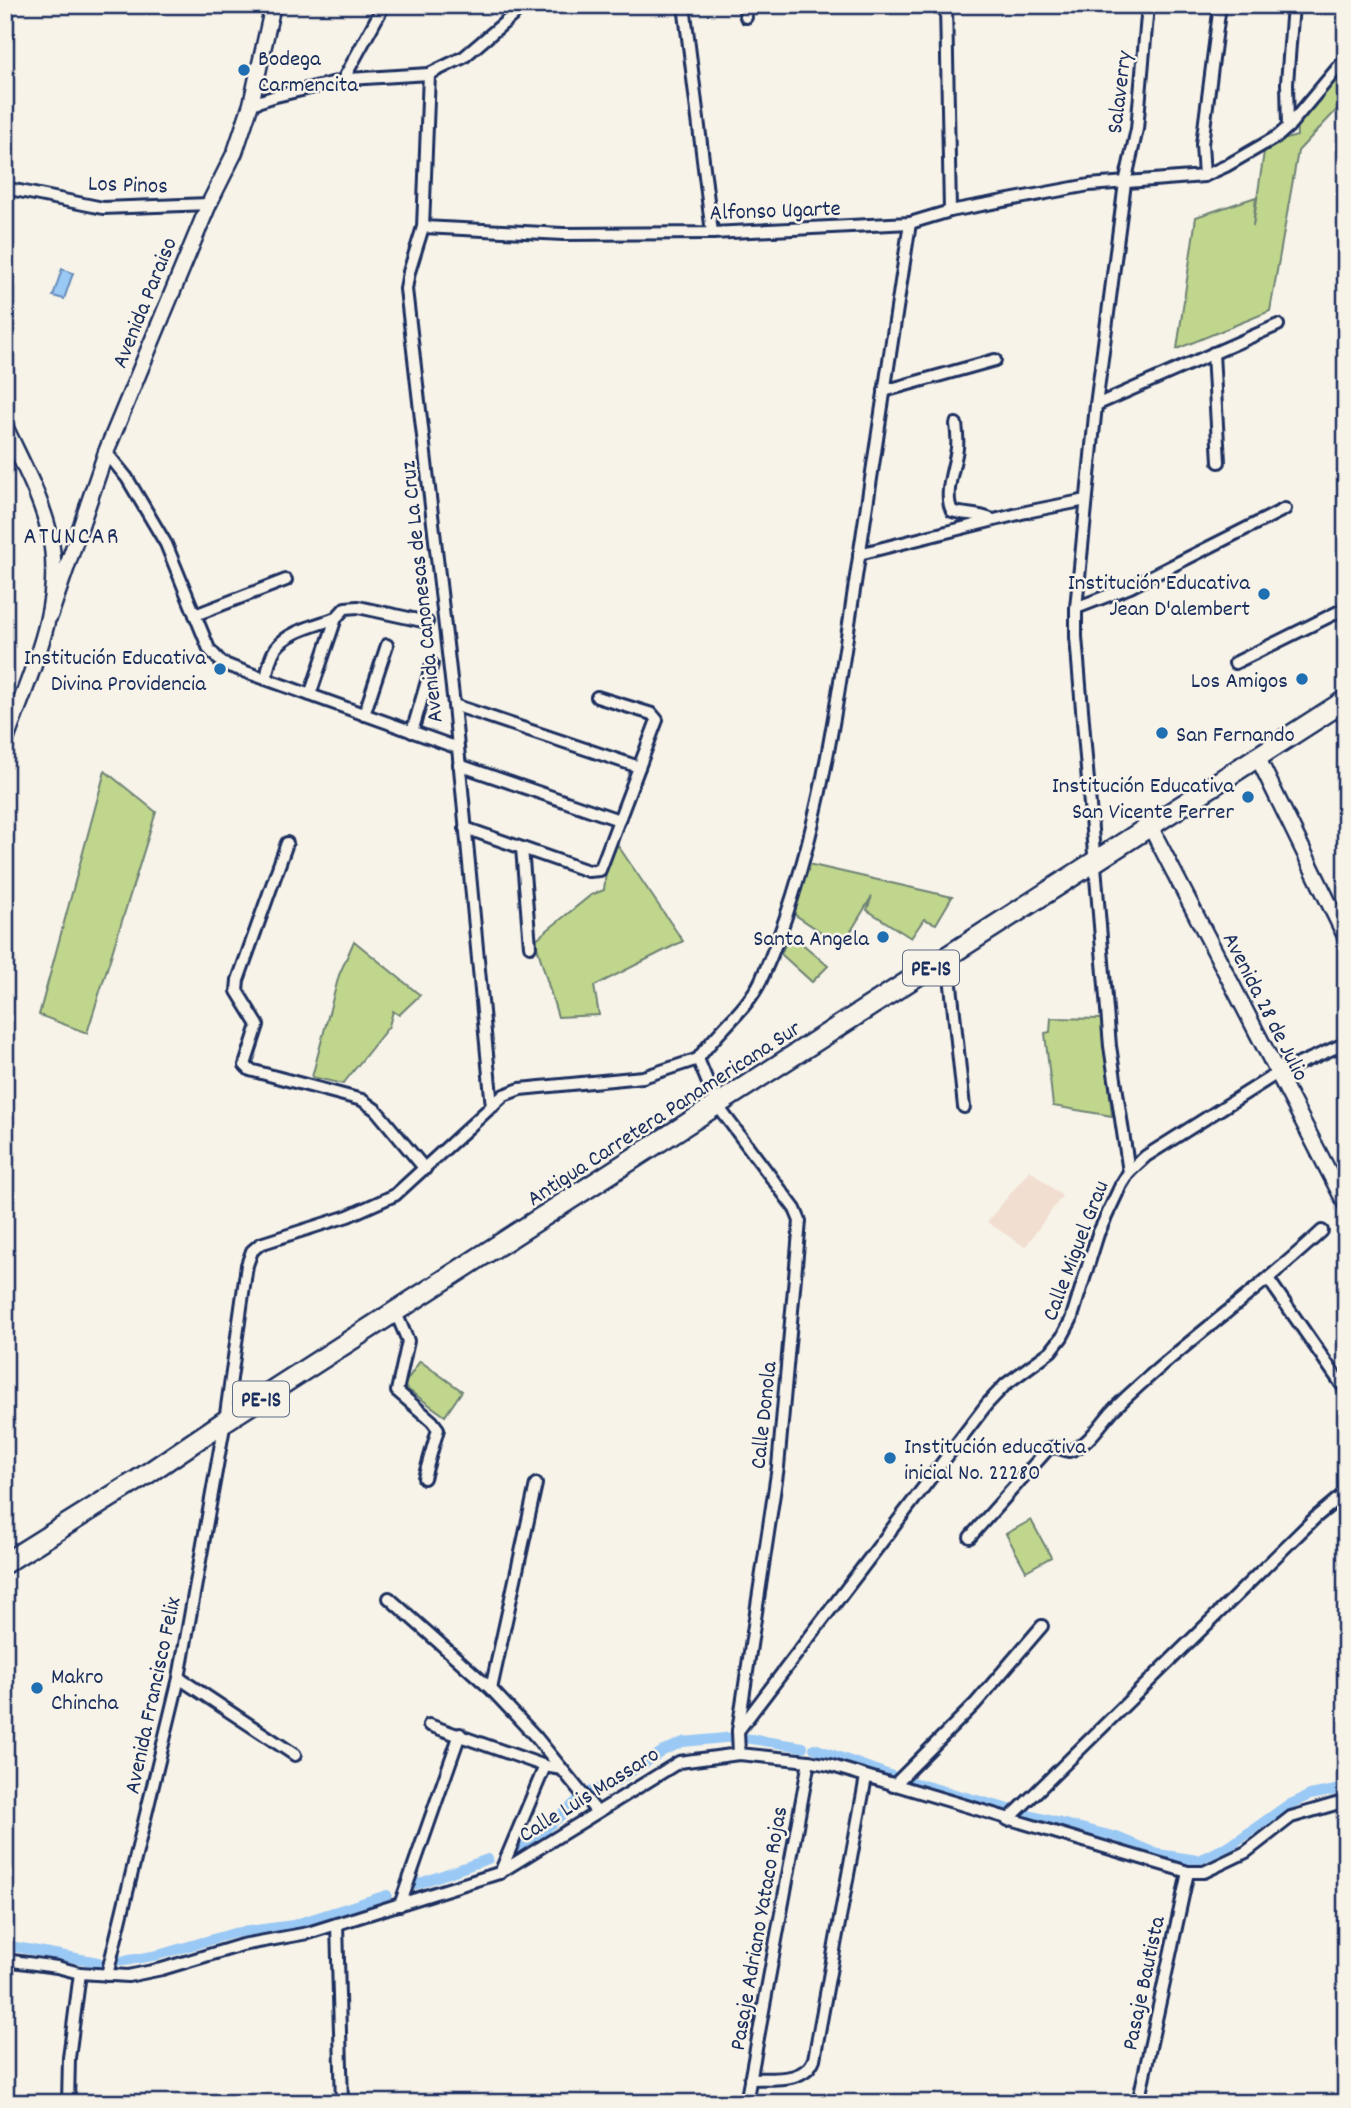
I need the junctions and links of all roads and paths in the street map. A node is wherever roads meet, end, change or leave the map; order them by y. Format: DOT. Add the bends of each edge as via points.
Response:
graph roads {
  1 [pos="384,5"];
  2 [pos="525,5"];
  3 [pos="684,5"];
  4 [pos="744,5"];
  5 [pos="946,5"];
  6 [pos="1148,5"];
  7 [pos="1220,5"];
  8 [pos="1293,5"];
  9 [pos="271,6"];
  10 [pos="746,17"];
  11 [pos="1346,58"];
  12 [pos="429,74"];
  13 [pos="342,80"];
  14 [pos="251,104"];
  15 [pos="1288,127"];
  16 [pos="1204,176"];
  17 [pos="1125,183"];
  18 [pos="5,188"];
  19 [pos="209,204"];
  20 [pos="950,211"];
  21 [pos="910,223"];
  22 [pos="423,227"];
  23 [pos="712,233"];
  24 [pos="1278,326"];
  25 [pos="1213,353"];
  26 [pos="995,360"];
  27 [pos="884,391"];
  28 [pos="1096,405"];
  29 [pos="956,424"];
  30 [pos="5,426"];
  31 [pos="106,452"];
  32 [pos="1219,462"];
  33 [pos="1086,500"];
  34 [pos="1285,509"];
  35 [pos="993,520"];
  36 [pos="49,531"];
  37 [pos="78,535"];
  38 [pos="859,554"];
  39 [pos="286,580"];
  40 [pos="1076,608"];
  41 [pos="1346,608"];
  42 [pos="195,615"];
  43 [pos="50,616"];
  44 [pos="336,618"];
  45 [pos="427,622"];
  46 [pos="387,645"];
  47 [pos="1235,663"];
  48 [pos="432,664"];
  49 [pos="266,679"];
  50 [pos="310,695"];
  51 [pos="597,697"];
  52 [pos="1346,700"];
  53 [pos="454,705"];
  54 [pos="364,715"];
  55 [pos="412,732"];
  56 [pos="5,743"];
  57 [pos="458,748"];
  58 [pos="1257,756"];
  59 [pos="458,765"];
  60 [pos="639,768"];
  61 [pos="619,820"];
  62 [pos="1150,826"];
  63 [pos="465,828"];
  64 [pos="287,842"];
  65 [pos="522,848"];
  66 [pos="1096,862"];
  67 [pos="1346,938"];
  68 [pos="530,946"];
  69 [pos="948,957"];
  70 [pos="1346,1043"];
  71 [pos="698,1059"];
  72 [pos="1276,1074"];
  73 [pos="717,1105"];
  74 [pos="492,1107"];
  75 [pos="964,1107"];
  76 [pos="425,1170"];
  77 [pos="1129,1172"];
  78 [pos="1346,1205"];
  79 [pos="1322,1231"];
  80 [pos="1269,1280"];
  81 [pos="396,1313"];
  82 [pos="1346,1391"];
  83 [pos="225,1421"];
  84 [pos="424,1478"];
  85 [pos="536,1483"];
  86 [pos="1346,1492"];
  87 [pos="970,1537"];
  88 [pos="5,1563"];
  89 [pos="389,1598"];
  90 [pos="1042,1626"];
  91 [pos="179,1678"];
  92 [pos="491,1689"];
  93 [pos="429,1725"];
  94 [pos="738,1731"];
  95 [pos="460,1734"];
  96 [pos="738,1754"];
  97 [pos="295,1755"];
  98 [pos="809,1760"];
  99 [pos="545,1766"];
  100 [pos="562,1769"];
  101 [pos="866,1777"];
  102 [pos="893,1786"];
  103 [pos="1346,1801"];
  104 [pos="596,1811"];
  105 [pos="1008,1820"];
  106 [pos="1188,1872"];
  107 [pos="499,1873"];
  108 [pos="400,1905"];
  109 [pos="337,1924"];
  110 [pos="5,1960"];
  111 [pos="80,1973"];
  112 [pos="107,1975"];
  113 [pos="750,2079"];
  114 [pos="68,2103"];
  115 [pos="342,2103"];
  116 [pos="746,2103"];
  117 [pos="1138,2103"];
  1 -- 13 [label="street"];
  2 -- 12 [label="street" via="464,57"];
  3 -- 23 [label="street"];
  4 -- 10 [label="street"];
  5 -- 20 [label="street"];
  6 -- 17 [label="street, Salaverry" via="1137,129"];
  7 -- 16 [label="street" via="1202,145"];
  8 -- 15 [label="street"];
  9 -- 14 [label="main road, Avenida Paraiso"];
  11 -- 15 [label="street"];
  12 -- 13 [label="street"];
  12 -- 22 [label="street, Avenida Canonesas de La Cruz"];
  13 -- 14 [label="street"];
  14 -- 19 [label="main road, Avenida Paraiso" via="235,152"];
  15 -- 16 [label="street"];
  16 -- 17 [label="street, Alfonso Ugarte"];
  17 -- 20 [label="street, Alfonso Ugarte"];
  17 -- 28 [label="street, Salaverry"];
  18 -- 19 [label="street, Los Pinos" via="103,208"];
  19 -- 31 [label="main road, Avenida Paraiso"];
  20 -- 21 [label="street, Alfonso Ugarte"];
  21 -- 23 [label="street, Alfonso Ugarte"];
  21 -- 27 [label="street"];
  22 -- 23 [label="street, Alfonso Ugarte" via="563,234"];
  22 -- 53 [label="street, Avenida Canonesas de La Cruz" via="406,289"];
  24 -- 25 [label="street"];
  25 -- 28 [label="street"];
  25 -- 32 [label="street"];
  26 -- 27 [label="street"];
  27 -- 38 [label="street"];
  28 -- 33 [label="street, Salaverry"];
  29 -- 35 [label="street" via="949,506 956,513"];
  30 -- 36 [label="main road"];
  31 -- 37 [label="main road, Avenida Paraiso"];
  31 -- 42 [label="street" via="153,520"];
  33 -- 35 [label="street"];
  33 -- 40 [label="street, Salaverry"];
  34 -- 40 [label="street" via="1130,587"];
  35 -- 38 [label="street"];
  36 -- 37 [label="main road" via="66,538"];
  36 -- 43 [label="main road"];
  37 -- 43 [label="main road, Avenida Paraiso"];
  38 -- 71 [label="street" via="839,690 788,911 760,982"];
  39 -- 42 [label="street"];
  40 -- 66 [label="street, Salaverry"];
  41 -- 47 [label="street"];
  42 -- 49 [label="street" via="214,657"];
  43 -- 56 [label="main road"];
  44 -- 45 [label="street" via="351,606"];
  44 -- 49 [label="street" via="280,644"];
  44 -- 50 [label="street"];
  46 -- 54 [label="street"];
  48 -- 55 [label="street"];
  49 -- 50 [label="street"];
  50 -- 54 [label="street"];
  51 -- 60 [label="street" via="657,717"];
  52 -- 58 [label="highway, Antigua Carretera Panamericana Sur / PE-1S"];
  53 -- 57 [label="street, Avenida Canonesas de La Cruz"];
  53 -- 60 [label="street"];
  54 -- 55 [label="street"];
  55 -- 57 [label="street"];
  57 -- 59 [label="street, Avenida Canonesas de La Cruz"];
  58 -- 62 [label="highway, Antigua Carretera Panamericana Sur / PE-1S"];
  58 -- 67 [label="main road"];
  59 -- 61 [label="street"];
  59 -- 63 [label="street, Avenida Canonesas de La Cruz"];
  60 -- 61 [label="street"];
  61 -- 65 [label="street" via="603,867 596,872"];
  62 -- 66 [label="highway, Antigua Carretera Panamericana Sur / PE-1S"];
  62 -- 72 [label="main road, Avenida 28 de Julio"];
  63 -- 65 [label="street"];
  63 -- 74 [label="street, Avenida Canonesas de La Cruz"];
  64 -- 76 [label="street" via="237,986 258,1025 245,1065 362,1100 376,1110"];
  65 -- 68 [label="street"];
  66 -- 69 [label="highway, Antigua Carretera Panamericana Sur / PE-1S"];
  66 -- 77 [label="street, Salaverry" via="1110,1046"];
  69 -- 73 [label="highway, Antigua Carretera Panamericana Sur / PE-1S"];
  69 -- 75 [label="street"];
  70 -- 72 [label="street, Calle Miguel Grau"];
  71 -- 73 [label="street, Calle Donola"];
  71 -- 74 [label="street" via="643,1077 520,1089 504,1095"];
  72 -- 77 [label="street, Calle Miguel Grau" via="1146,1156"];
  72 -- 78 [label="main road, Avenida 28 de Julio"];
  73 -- 81 [label="highway, Antigua Carretera Panamericana Sur / PE-1S"];
  73 -- 94 [label="street, Calle Donola" via="800,1222 779,1467"];
  74 -- 76 [label="street"];
  76 -- 83 [label="street, Avenida Francisco Felix" via="395,1195 348,1216 260,1244 252,1251"];
  77 -- 94 [label="street, Calle Miguel Grau" via="1098,1234 1062,1337 987,1404"];
  79 -- 80 [label="street"];
  80 -- 82 [label="street"];
  80 -- 87 [label="street" via="1142,1383 1081,1446 1069,1451 1048,1449"];
  81 -- 83 [label="highway, Antigua Carretera Panamericana Sur / PE-1S"];
  81 -- 84 [label="street" via="408,1341 397,1391 438,1429"];
  83 -- 88 [label="highway, Antigua Carretera Panamericana Sur / PE-1S"];
  83 -- 91 [label="street, Avenida Francisco Felix"];
  85 -- 92 [label="street"];
  86 -- 105 [label="street"];
  89 -- 92 [label="street"];
  90 -- 102 [label="street" via="975,1704"];
  91 -- 97 [label="street"];
  91 -- 112 [label="street, Avenida Francisco Felix"];
  92 -- 100 [label="street"];
  93 -- 95 [label="street"];
  94 -- 96 [label="street, Calle Donola"];
  95 -- 99 [label="street"];
  95 -- 108 [label="street"];
  96 -- 98 [label="street, Calle Luis Massaro"];
  96 -- 104 [label="street, Calle Luis Massaro" via="679,1762"];
  98 -- 101 [label="street, Calle Luis Massaro"];
  98 -- 113 [label="street, Pasaje Adriano Yataco Rojas"];
  99 -- 100 [label="street"];
  99 -- 107 [label="street"];
  100 -- 104 [label="street"];
  101 -- 102 [label="street, Calle Luis Massaro"];
  101 -- 113 [label="street" via="814,2059 807,2072 799,2075"];
  102 -- 105 [label="street, Calle Luis Massaro"];
  103 -- 106 [label="street, Calle Luis Massaro" via="1291,1817 1238,1857 1204,1872"];
  104 -- 107 [label="street, Calle Luis Massaro"];
  105 -- 106 [label="street, Calle Luis Massaro"];
  106 -- 117 [label="street, Pasaje Bautista"];
  107 -- 108 [label="street, Calle Luis Massaro"];
  108 -- 109 [label="street, Calle Luis Massaro"];
  109 -- 112 [label="street, Calle Luis Massaro" via="162,1969"];
  109 -- 115 [label="street"];
  110 -- 111 [label="street, Calle Luis Massaro"];
  111 -- 112 [label="street, Calle Luis Massaro"];
  111 -- 114 [label="street"];
  113 -- 116 [label="street, Pasaje Adriano Yataco Rojas"];
}
